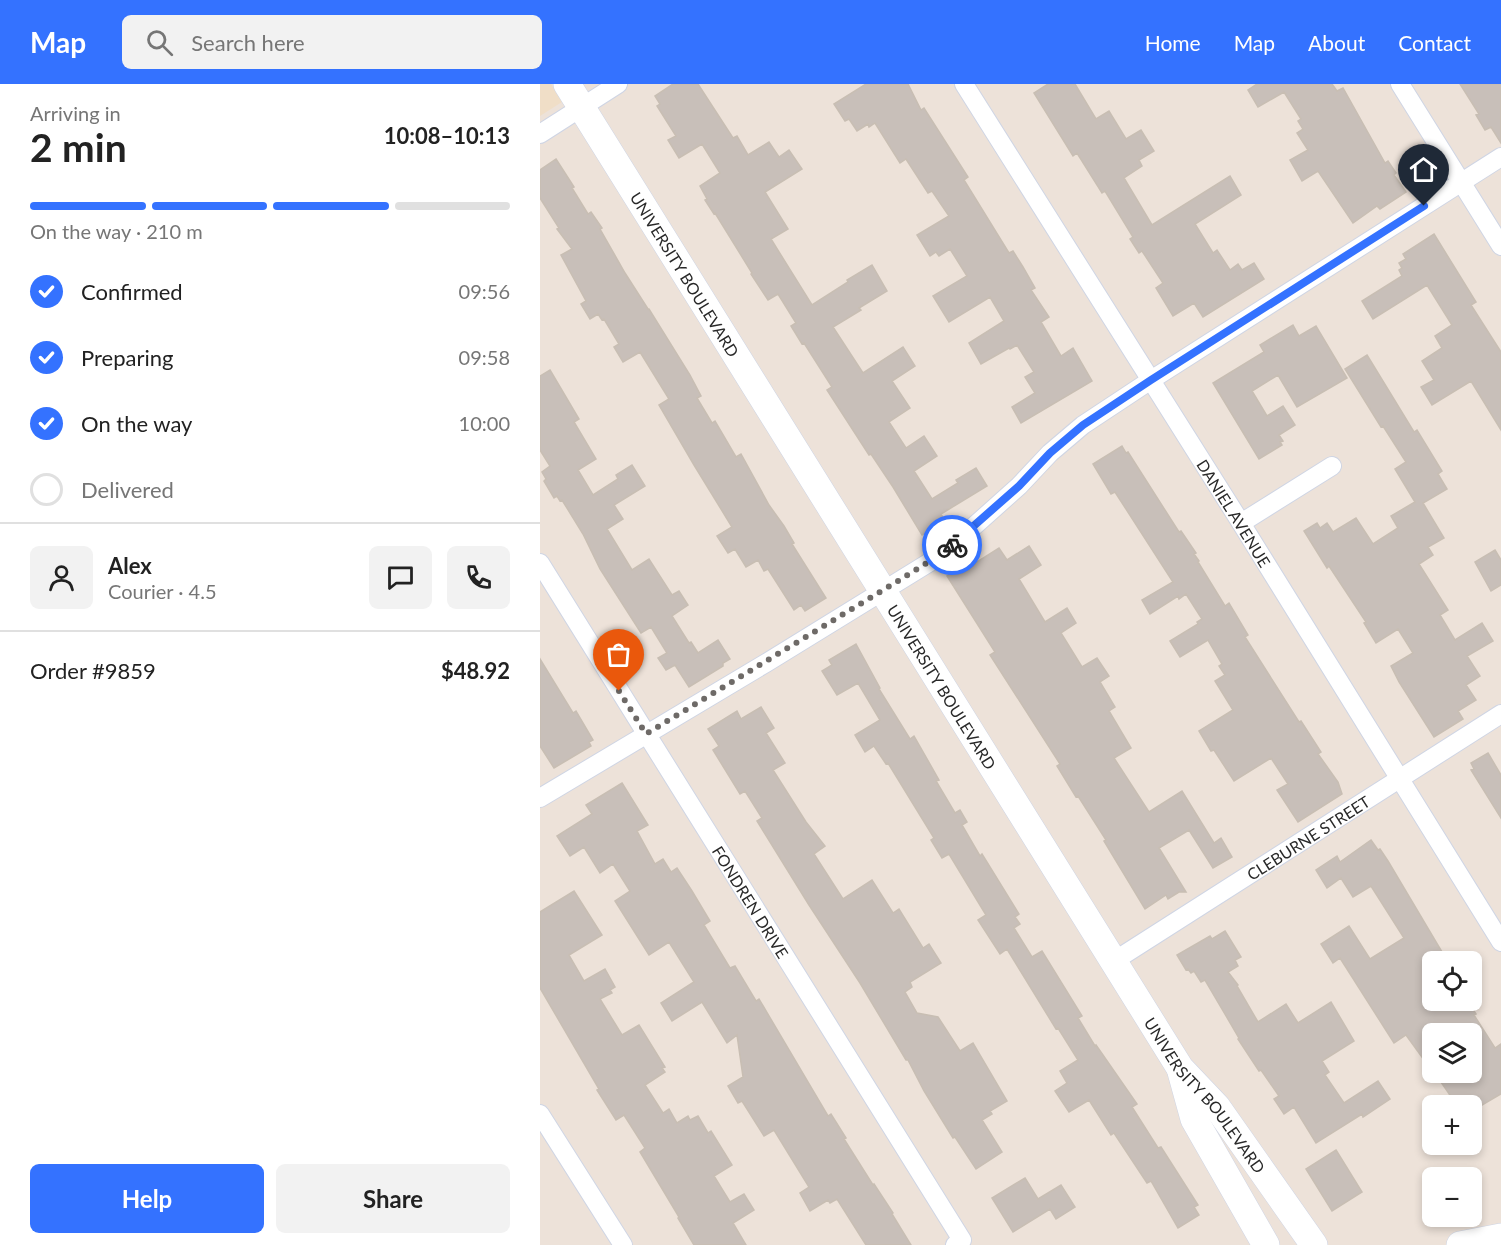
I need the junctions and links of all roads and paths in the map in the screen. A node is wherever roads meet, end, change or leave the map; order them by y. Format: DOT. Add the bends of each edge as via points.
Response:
graph roads {
  1 [pos="567,84"];
  2 [pos="618,84"];
  3 [pos="964,84"];
  4 [pos="1400,84"];
  5 [pos="581,107"];
  6 [pos="540,134"];
  7 [pos="1501,157"];
  8 [pos="1461,182"];
  9 [pos="1501,246"];
  10 [pos="1151,380"];
  11 [pos="1332,466"];
  12 [pos="1241,523"];
  13 [pos="540,563"];
  14 [pos="882,591"];
  15 [pos="1501,714"];
  16 [pos="646,734"];
  17 [pos="1400,778"];
  18 [pos="540,798"];
  19 [pos="1501,942"];
  20 [pos="1114,961"];
  21 [pos="1180,1068"];
  22 [pos="540,1113"];
  23 [pos="1501,1237"];
  24 [pos="615,1242"];
  25 [pos="959,1243"];
  26 [pos="1266,1245"];
  27 [pos="1314,1245"];
  28 [pos="1460,1245"];
  1 -- 5 [label="street, UNIVERSITY BOULEVARD"];
  2 -- 5 [label="street"];
  3 -- 10 [label="street, DANIEL AVENUE"];
  4 -- 8 [label="street"];
  5 -- 6 [label="street"];
  5 -- 14 [label="street, UNIVERSITY BOULEVARD"];
  7 -- 8 [label="street"];
  8 -- 9 [label="street"];
  8 -- 10 [label="street"];
  10 -- 12 [label="street, DANIEL AVENUE"];
  10 -- 14 [label="street" via="1083,425 963,536"];
  11 -- 12 [label="street"];
  12 -- 17 [label="street, DANIEL AVENUE"];
  13 -- 16 [label="street, FONDREN DRIVE"];
  14 -- 16 [label="street"];
  14 -- 20 [label="street, UNIVERSITY BOULEVARD"];
  15 -- 17 [label="street, CLEBURNE STREET"];
  16 -- 18 [label="street"];
  16 -- 25 [label="street, FONDREN DRIVE"];
  17 -- 19 [label="street, DANIEL AVENUE"];
  17 -- 20 [label="street, CLEBURNE STREET"];
  20 -- 21 [label="street, UNIVERSITY BOULEVARD"];
  21 -- 26 [label="street" via="1194,1119"];
  21 -- 27 [label="street, UNIVERSITY BOULEVARD" via="1217,1107"];
  22 -- 24 [label="street"];
  23 -- 28 [label="street"];
}
